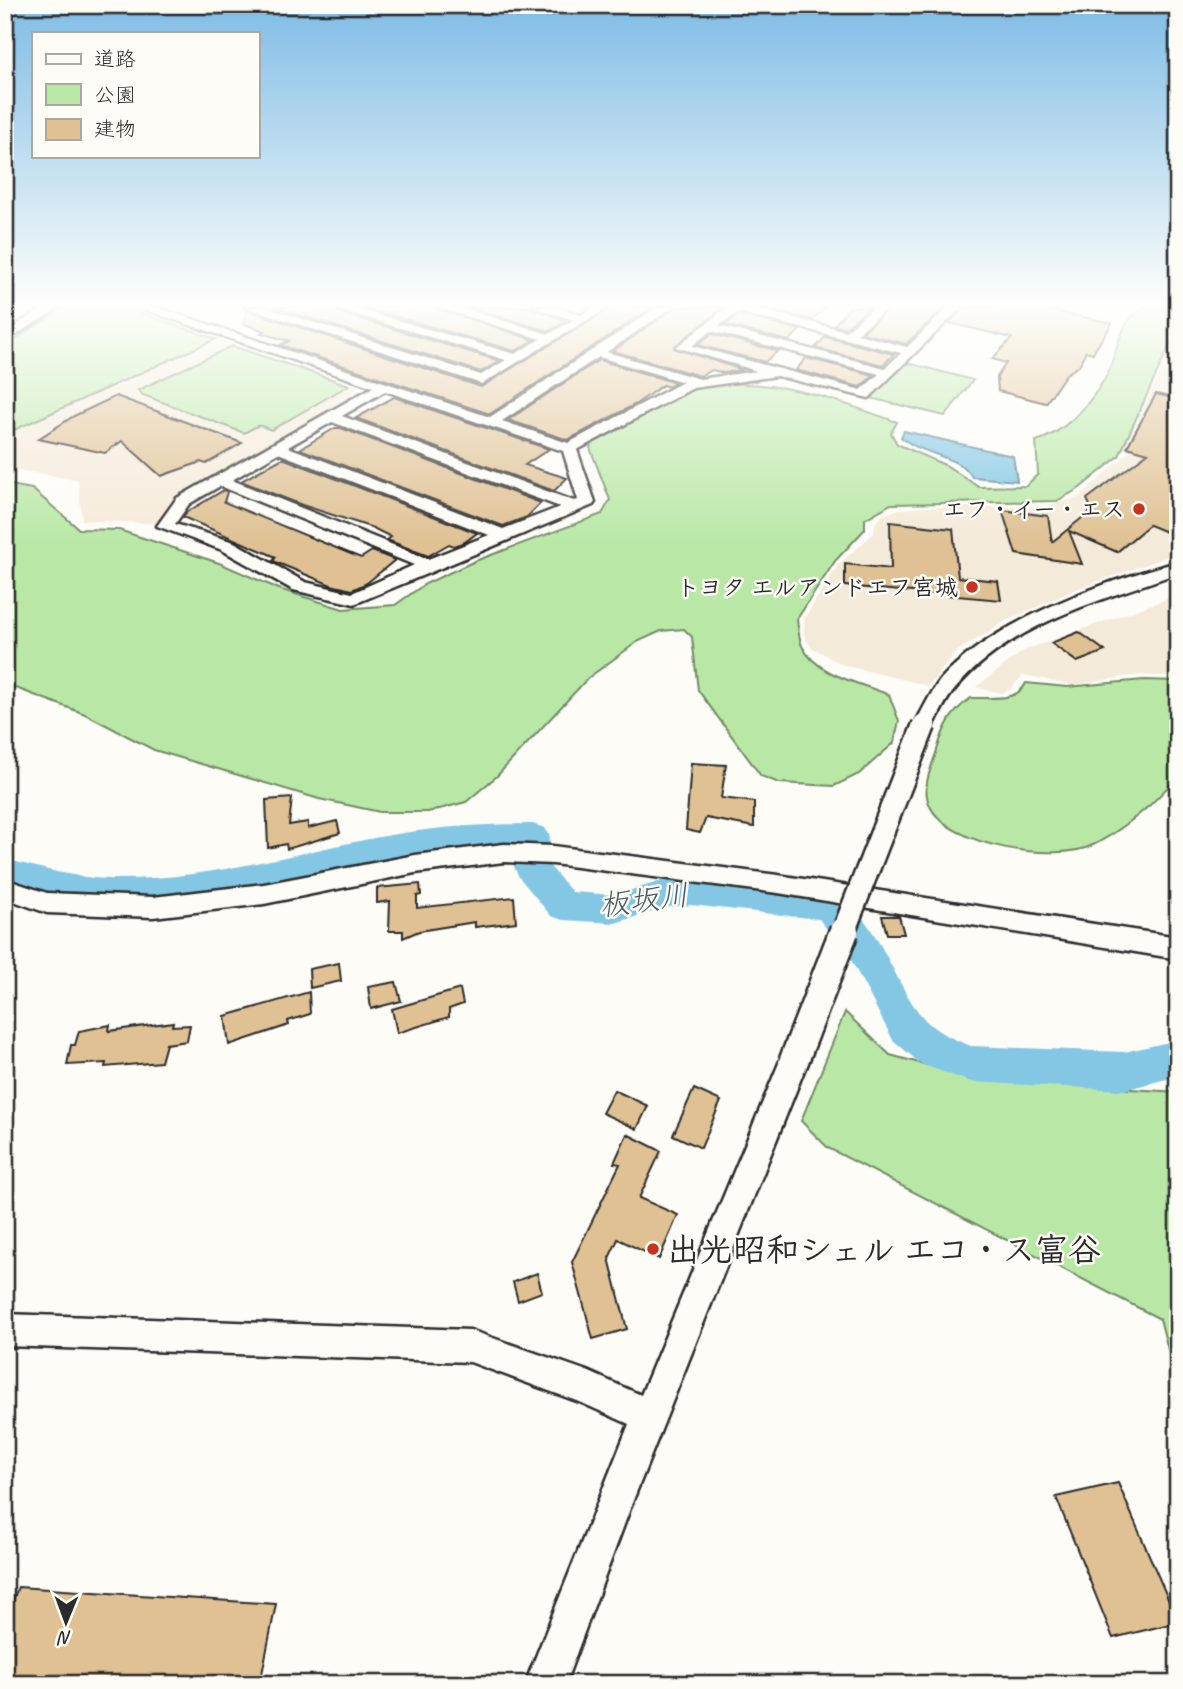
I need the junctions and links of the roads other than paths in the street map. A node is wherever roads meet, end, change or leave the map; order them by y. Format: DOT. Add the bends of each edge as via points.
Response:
graph roads {
  1 [pos="380,386"];
  2 [pos="547,386"];
  3 [pos="690,386"];
  4 [pos="829,386"];
  5 [pos="873,386"];
  6 [pos="383,387"];
  7 [pos="331,417"];
  8 [pos="490,423"];
  9 [pos="278,447"];
  10 [pos="569,448"];
  11 [pos="219,480"];
  12 [pos="575,506"];
  13 [pos="506,536"];
  14 [pos="428,565"];
  15 [pos="1178,568"];
  16 [pos="5,888"];
  17 [pos="1178,948"];
  18 [pos="5,1330"];
  19 [pos="650,1416"];
  20 [pos="545,1684"];
  1 -- 6 [label="street"];
  2 -- 8 [label="street"];
  3 -- 10 [label="street"];
  4 -- 5 [label="street" via="864,395"];
  6 -- 7 [label="street"];
  6 -- 8 [label="street"];
  7 -- 9 [label="street"];
  7 -- 12 [label="street"];
  8 -- 10 [label="street"];
  9 -- 11 [label="street"];
  9 -- 13 [label="street"];
  10 -- 12 [label="street" via="587,502"];
  11 -- 14 [label="street"];
  11 -- 14 [label="street" via="183,501 165,526 228,546 299,586 354,599"];
  12 -- 13 [label="street"];
  13 -- 14 [label="street"];
  15 -- 19 [label="street, bridge" via="1074,606 994,642 947,685 924,725"];
  16 -- 17 [label="street" via="47,903 153,907 264,894 415,864 514,853 778,884"];
  18 -- 19 [label="street" via="470,1346"];
  19 -- 20 [label="street"];
}
